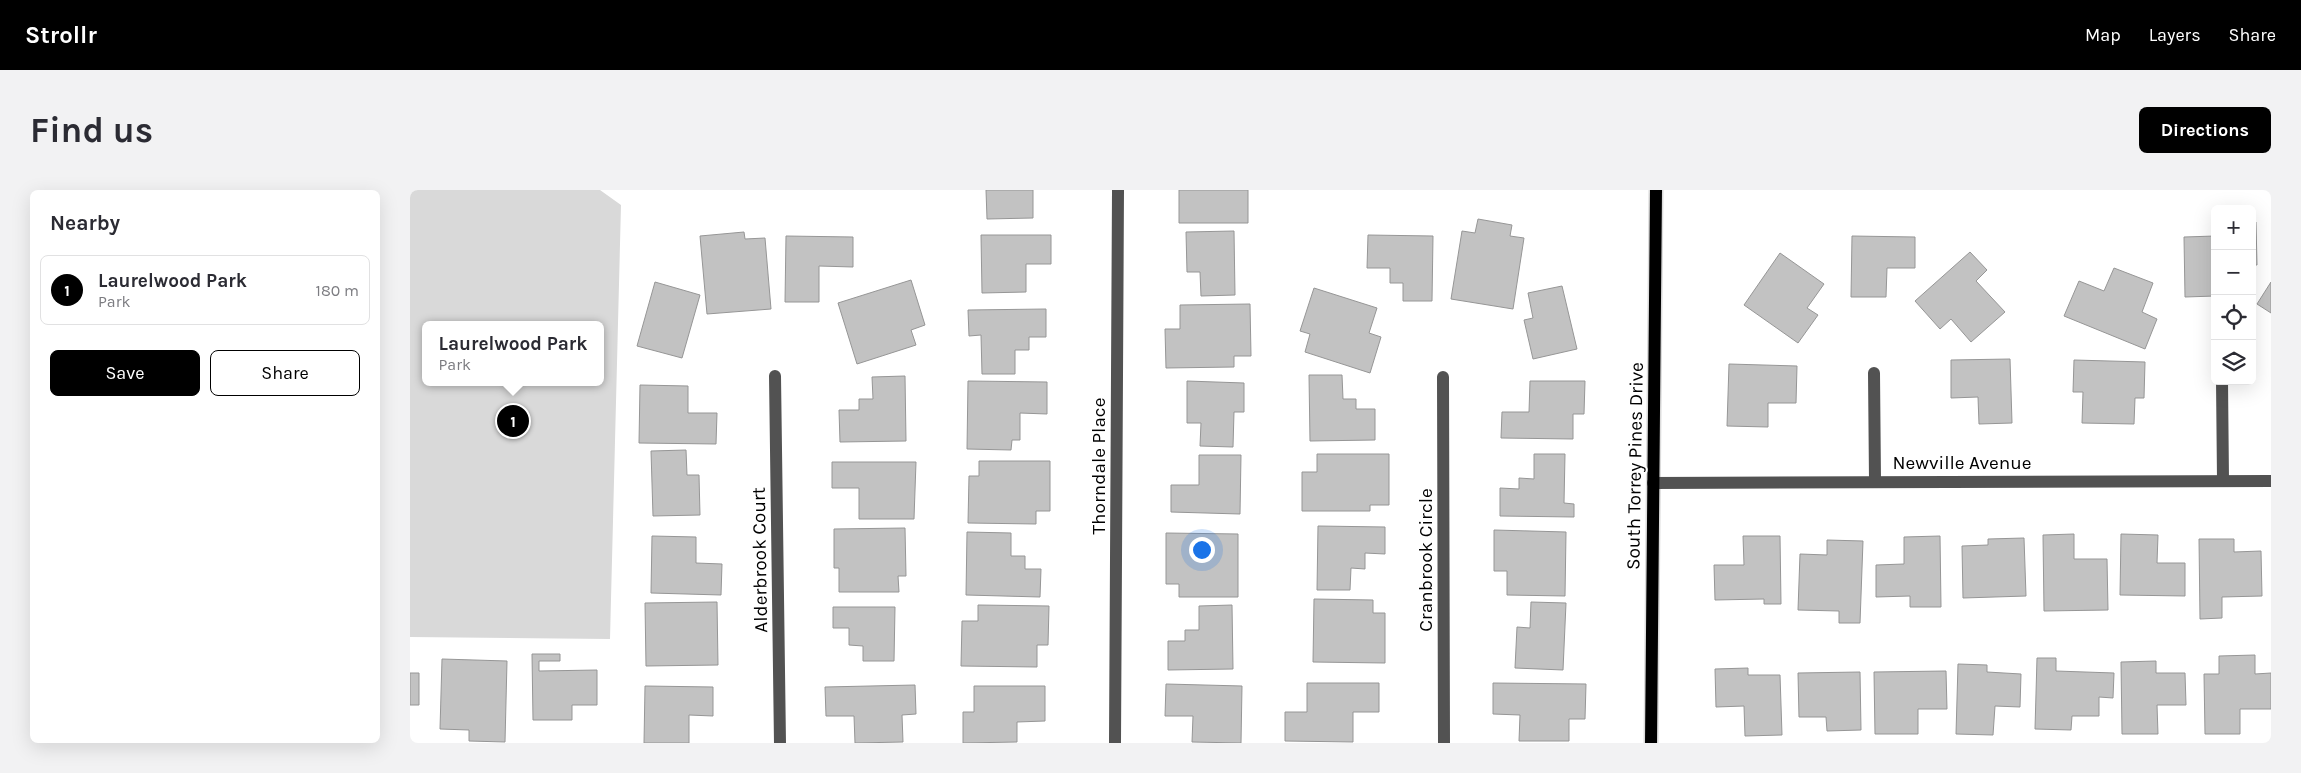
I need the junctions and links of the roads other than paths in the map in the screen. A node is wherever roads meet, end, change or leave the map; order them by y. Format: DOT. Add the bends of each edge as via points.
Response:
graph roads {
  1 [pos="1118,190"];
  2 [pos="1656,190"];
  3 [pos="1874,373"];
  4 [pos="775,376"];
  5 [pos="1443,377"];
  6 [pos="2222,385"];
  7 [pos="2223,480"];
  8 [pos="1875,481"];
  9 [pos="2271,481"];
  10 [pos="1653,482"];
  11 [pos="780,743"];
  12 [pos="1115,743"];
  13 [pos="1444,743"];
  14 [pos="1651,743"];
  1 -- 12 [label="street, Thorndale Place"];
  2 -- 10 [label="main road, South Torrey Pines Drive"];
  3 -- 8 [label="street"];
  4 -- 11 [label="street, Alderbrook Court"];
  5 -- 13 [label="street, Cranbrook Circle"];
  6 -- 7 [label="street"];
  7 -- 8 [label="street, Newville Avenue"];
  7 -- 9 [label="street, Newville Avenue"];
  8 -- 10 [label="street, Newville Avenue"];
  10 -- 14 [label="main road, South Torrey Pines Drive"];
}
